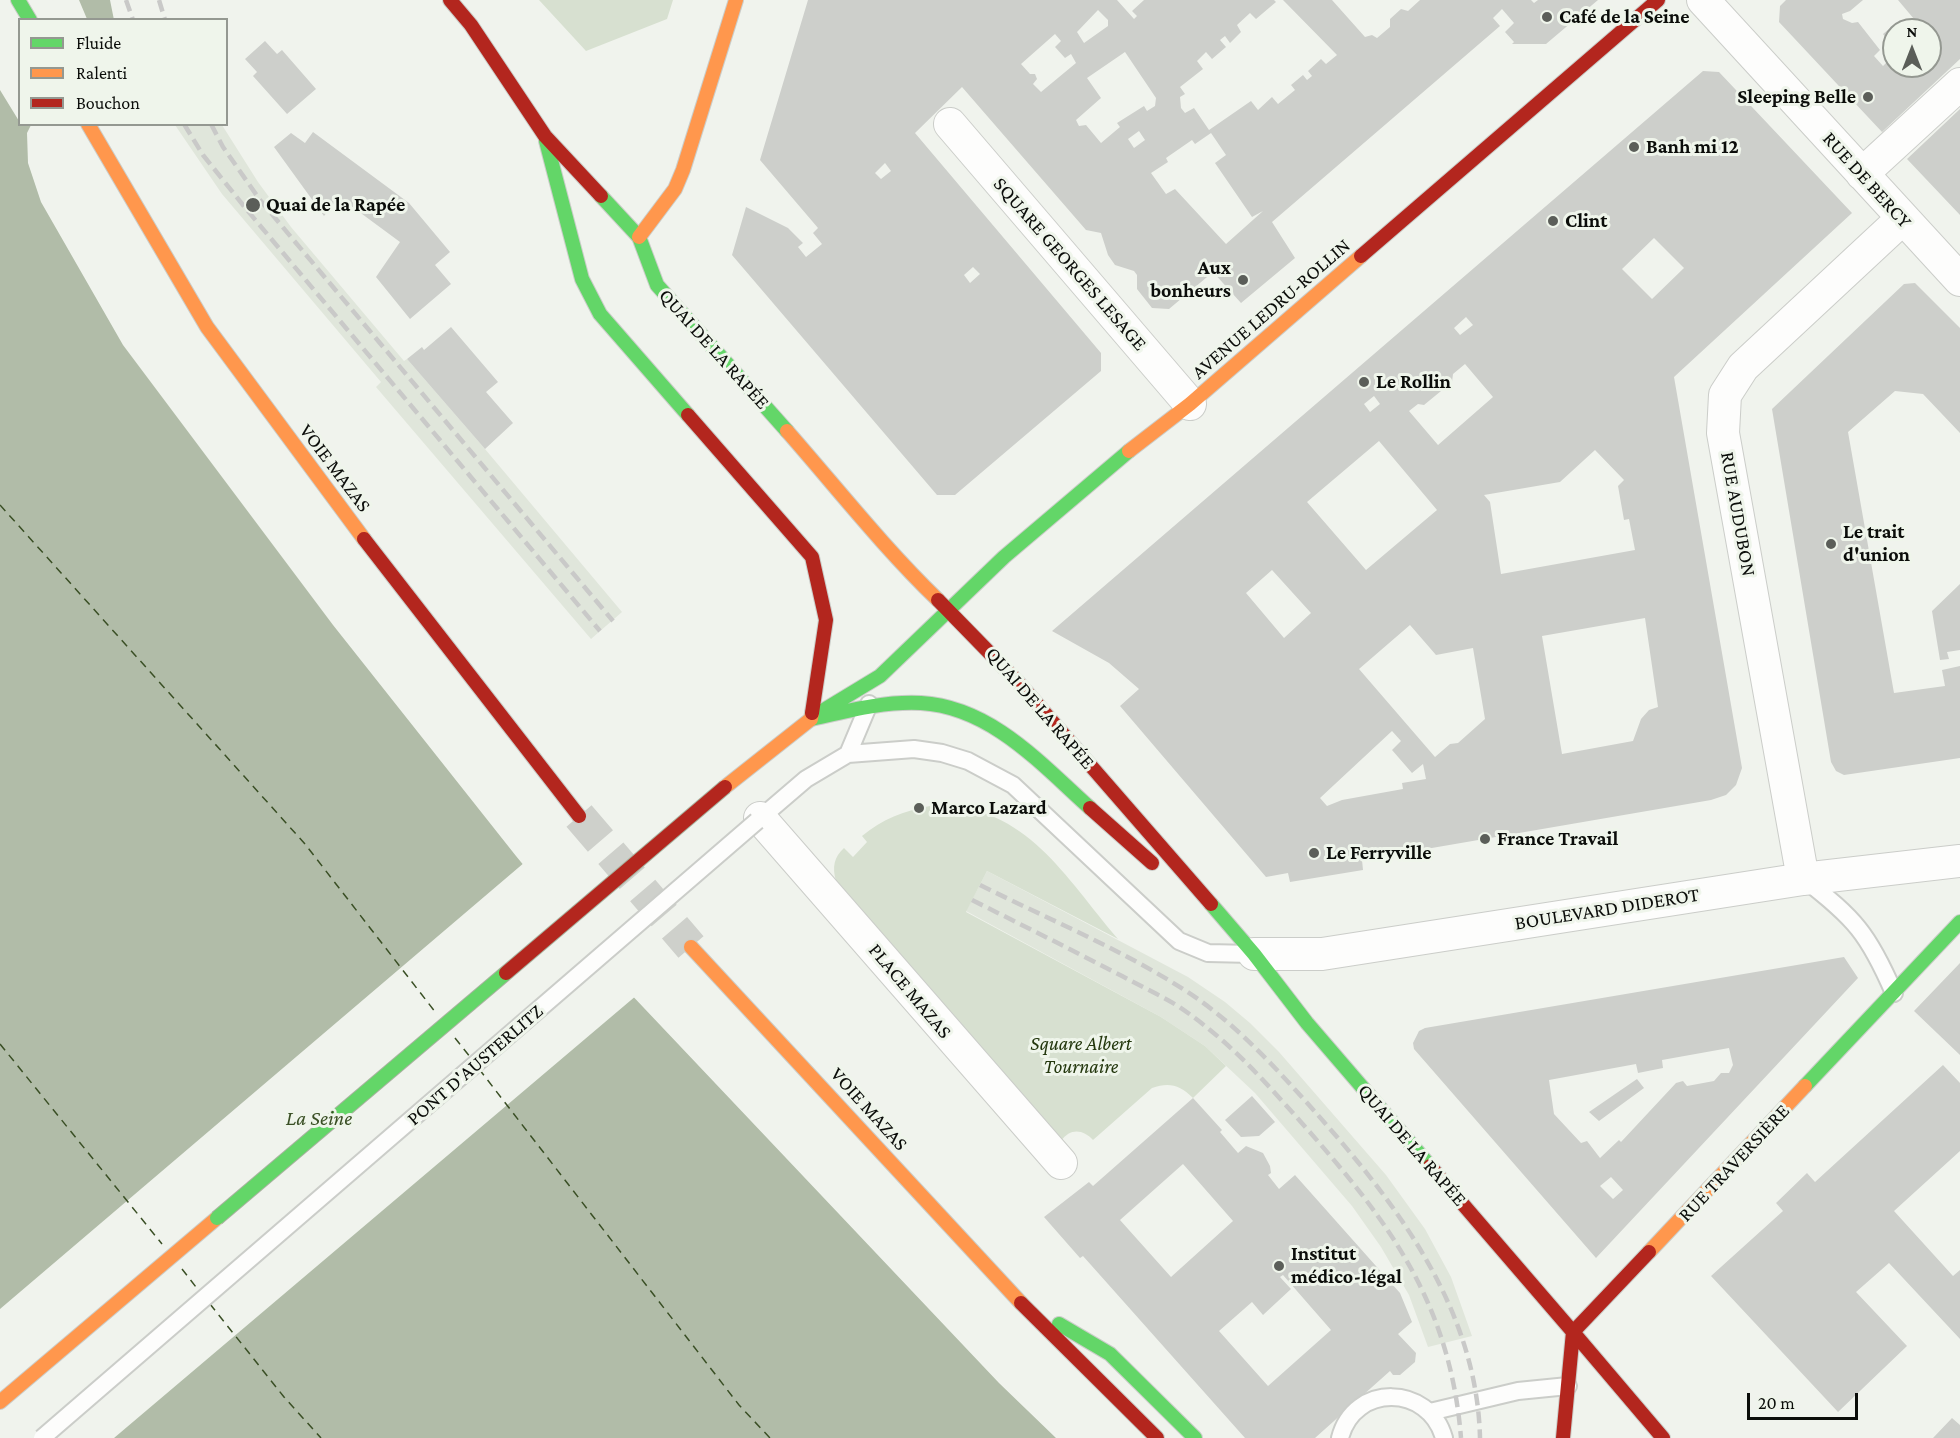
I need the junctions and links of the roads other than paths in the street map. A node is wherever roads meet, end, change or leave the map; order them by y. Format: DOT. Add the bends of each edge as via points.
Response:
graph roads {
  1 [pos="450,0"];
  2 [pos="736,0"];
  3 [pos="1658,0"];
  4 [pos="1703,0"];
  5 [pos="1960,84"];
  6 [pos="950,124"];
  7 [pos="89,126"];
  8 [pos="545,136"];
  9 [pos="1862,174"];
  10 [pos="1902,219"];
  11 [pos="639,237"];
  12 [pos="1955,266"];
  13 [pos="1190,404"];
  14 [pos="948,610"];
  15 [pos="880,676"];
  16 [pos="868,707"];
  17 [pos="810,718"];
  18 [pos="848,754"];
  19 [pos="579,816"];
  20 [pos="759,820"];
  21 [pos="1960,861"];
  22 [pos="1803,879"];
  23 [pos="1960,922"];
  24 [pos="691,947"];
  25 [pos="1254,954"];
  26 [pos="1894,993"];
  27 [pos="1061,1163"];
  28 [pos="1016,1299"];
  29 [pos="1573,1332"];
  30 [pos="1568,1386"];
  31 [pos="0,1402"];
  32 [pos="1430,1412"];
  33 [pos="1661,1436"];
  34 [pos="42,1438"];
  35 [pos="1156,1438"];
  36 [pos="1195,1438"];
  37 [pos="1340,1438"];
  38 [pos="1444,1438"];
  39 [pos="1563,1438"];
  40 [pos="1677,1438"];
  1 -- 8 [label="main road"];
  2 -- 11 [label="main road" via="683,170 675,189"];
  3 -- 13 [label="main road, AVENUE LEDRU-ROLLIN"];
  4 -- 9 [label="street, RUE DE BERCY"];
  5 -- 9 [label="street"];
  6 -- 13 [label="street, SQUARE GEORGES LESAGE"];
  7 -- 19 [label="main road, VOIE MAZAS" via="207,327 322,485"];
  8 -- 11 [label="main road, QUAI DE LA RAPÉE"];
  8 -- 17 [label="main road" via="582,279 600,314 812,557 826,620"];
  9 -- 10 [label="street, RUE DE BERCY"];
  10 -- 12 [label="street, RUE DE BERCY"];
  10 -- 22 [label="street, RUE AUDUBON" via="1743,367 1725,395 1723,434"];
  11 -- 14 [label="main road, QUAI DE LA RAPÉE" via="657,285 878,534 899,563"];
  13 -- 14 [label="main road, AVENUE LEDRU-ROLLIN" via="1004,557"];
  14 -- 15 [label="main road, AVENUE LEDRU-ROLLIN"];
  14 -- 25 [label="main road, QUAI DE LA RAPÉE" via="993,654"];
  15 -- 16 [label="lane"];
  15 -- 17 [label="main road"];
  16 -- 17 [label="main road, QUAI DE LA RAPÉE"];
  16 -- 18 [label="lane"];
  16 -- 25 [label="main road, QUAI DE LA RAPÉE" via="935,704 988,723 1030,754"];
  17 -- 31 [label="main road, bridge"];
  18 -- 20 [label="lane, PONT D'AUSTERLITZ" via="806,779"];
  18 -- 25 [label="lane" via="914,749 968,760 1013,785 1179,941 1208,953"];
  20 -- 27 [label="street, PLACE MAZAS"];
  20 -- 34 [label="lane, PONT D'AUSTERLITZ, bridge"];
  21 -- 22 [label="street, BOULEVARD DIDEROT"];
  22 -- 25 [label="street, BOULEVARD DIDEROT" via="1322,954"];
  22 -- 26 [label="lane" via="1860,927"];
  23 -- 26 [label="main road, RUE TRAVERSIÈRE"];
  24 -- 28 [label="main road, VOIE MAZAS"];
  25 -- 29 [label="main road, QUAI DE LA RAPÉE" via="1307,1023"];
  26 -- 29 [label="main road, RUE TRAVERSIÈRE"];
  28 -- 35 [label="main road"];
  28 -- 36 [label="main road" via="1110,1354"];
  29 -- 30 [label="main road"];
  29 -- 33 [label="main road, QUAI DE LA RAPÉE"];
  30 -- 32 [label="lane" via="1518,1391"];
  30 -- 39 [label="main road"];
  32 -- 37 [label="lane" via="1416,1402 1382,1397 1352,1414"];
  32 -- 38 [label="lane" via="1441,1426"];
  33 -- 40 [label="lane, QUAI DE LA RAPÉE"];
}
